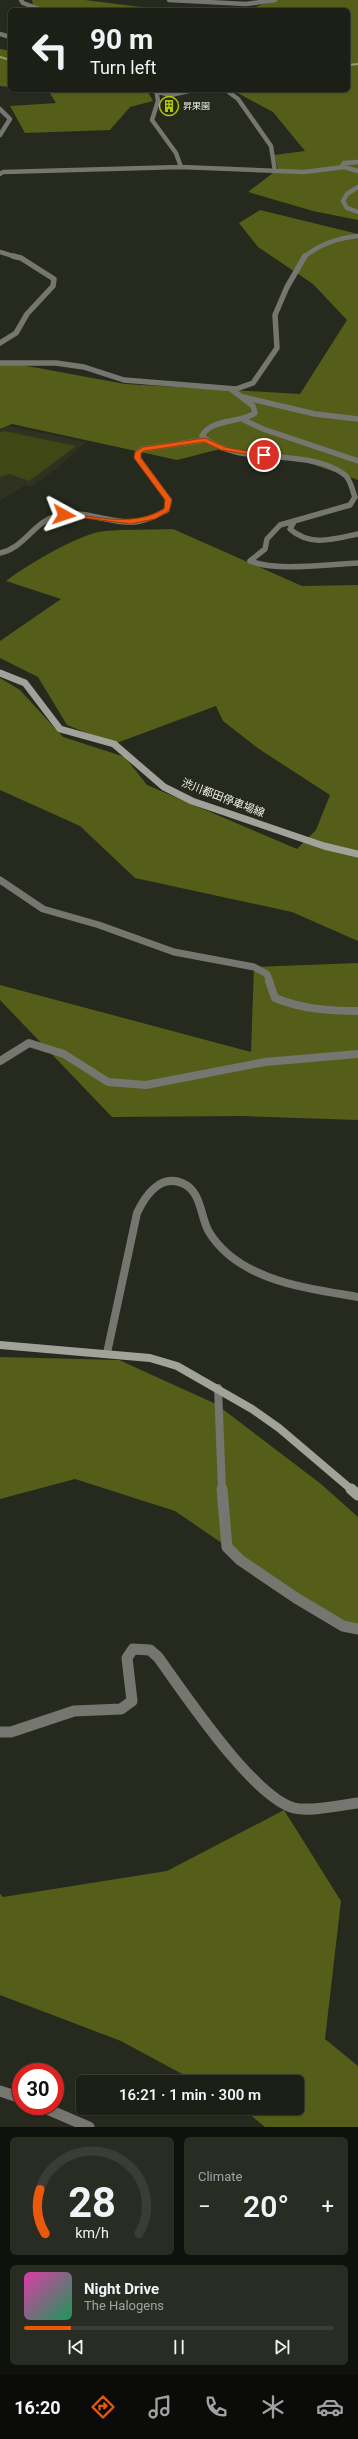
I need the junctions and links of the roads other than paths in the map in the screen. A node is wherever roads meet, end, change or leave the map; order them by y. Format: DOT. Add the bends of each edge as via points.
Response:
graph roads {
  1 [pos="21,0"];
  2 [pos="169,0"];
  3 [pos="275,0"];
  4 [pos="37,8"];
  5 [pos="153,92"];
  6 [pos="188,92"];
  7 [pos="229,92"];
  8 [pos="157,94"];
  9 [pos="0,109"];
  10 [pos="0,135"];
  11 [pos="358,162"];
  12 [pos="0,167"];
  13 [pos="181,167"];
  14 [pos="342,167"];
  15 [pos="275,171"];
  16 [pos="358,171"];
  17 [pos="1,173"];
  18 [pos="358,187"];
  19 [pos="358,212"];
  20 [pos="358,236"];
  21 [pos="0,252"];
  22 [pos="0,343"];
  23 [pos="0,363"];
  24 [pos="231,390"];
  25 [pos="242,397"];
  26 [pos="358,419"];
  27 [pos="244,420"];
  28 [pos="205,440"];
  29 [pos="358,461"];
  30 [pos="351,490"];
  31 [pos="358,491"];
  32 [pos="294,522"];
  33 [pos="358,534"];
  34 [pos="0,553"];
  35 [pos="358,563"];
  36 [pos="0,673"];
  37 [pos="358,854"];
  38 [pos="2,884"];
  39 [pos="358,1011"];
  40 [pos="358,1054"];
  41 [pos="0,1061"];
  42 [pos="358,1297"];
  43 [pos="0,1345"];
  44 [pos="107,1353"];
  45 [pos="218,1388"];
  46 [pos="358,1495"];
  47 [pos="358,1629"];
  48 [pos="0,1732"];
  49 [pos="358,1803"];
  50 [pos="0,2091"];
  51 [pos="12,2095"];
  52 [pos="61,2115"];
  53 [pos="89,2127"];
  1 -- 4 [label="street"];
  2 -- 3 [label="street" via="246,4"];
  5 -- 8 [label="street"];
  6 -- 8 [label="street"];
  7 -- 15 [label="street" via="238,99 271,146"];
  8 -- 13 [label="street" via="158,101 152,120 176,153"];
  9 -- 10 [label="street" via="10,119"];
  11 -- 14 [label="street" via="344,163"];
  12 -- 17 [label="street"];
  13 -- 15 [label="street"];
  13 -- 17 [label="street"];
  14 -- 15 [label="street" via="314,172"];
  14 -- 16 [label="street"];
  18 -- 19 [label="street" via="347,194 343,201 347,208"];
  20 -- 24 [label="street" via="324,244 304,256 275,316 277,348 261,375 253,383"];
  21 -- 22 [label="street" via="22,258 54,279 53,286 27,314 16,333"];
  23 -- 24 [label="street" via="56,363 84,367 124,380"];
  24 -- 25 [label="street"];
  25 -- 26 [label="street" via="308,412"];
  25 -- 27 [label="street" via="253,406 255,413"];
  27 -- 28 [label="street" via="213,426 202,434"];
  27 -- 29 [label="street" via="263,429"];
  28 -- 30 [label="street" via="232,450 320,465 344,475 350,481"];
  28 -- 34 [label="street" via="143,449 138,452 138,458 169,500 167,510 160,514 131,522 56,516 44,522 21,544"];
  30 -- 31 [label="street"];
  30 -- 32 [label="street" via="355,497 350,505"];
  32 -- 33 [label="street" via="290,529 297,537 311,541"];
  32 -- 35 [label="street" via="280,524 267,539 265,549 250,561 259,565 294,566"];
  36 -- 37 [label="main road, 渋川都田停車場線" via="25,683 60,729 114,744 164,787 192,801 324,846"];
  38 -- 39 [label="street" via="42,909 99,925 144,943 174,952 254,967 267,974 275,998 290,1005 312,1010"];
  40 -- 41 [label="street" via="265,1062 146,1085 108,1082 64,1054 29,1043"];
  42 -- 44 [label="street" via="304,1287 253,1270 225,1253 209,1232 193,1191 182,1183 159,1183 145,1196 137,1213"];
  43 -- 44 [label="main road"];
  44 -- 45 [label="main road" via="150,1358 177,1366"];
  45 -- 46 [label="main road" via="279,1428"];
  45 -- 47 [label="street" via="222,1499 227,1547 240,1560 296,1598 343,1626"];
  48 -- 49 [label="street" via="11,1732 74,1711 120,1710 132,1701 127,1658 133,1649 150,1650 244,1769 269,1794 294,1808"];
  50 -- 51 [label="street"];
  52 -- 53 [label="street"];
}
